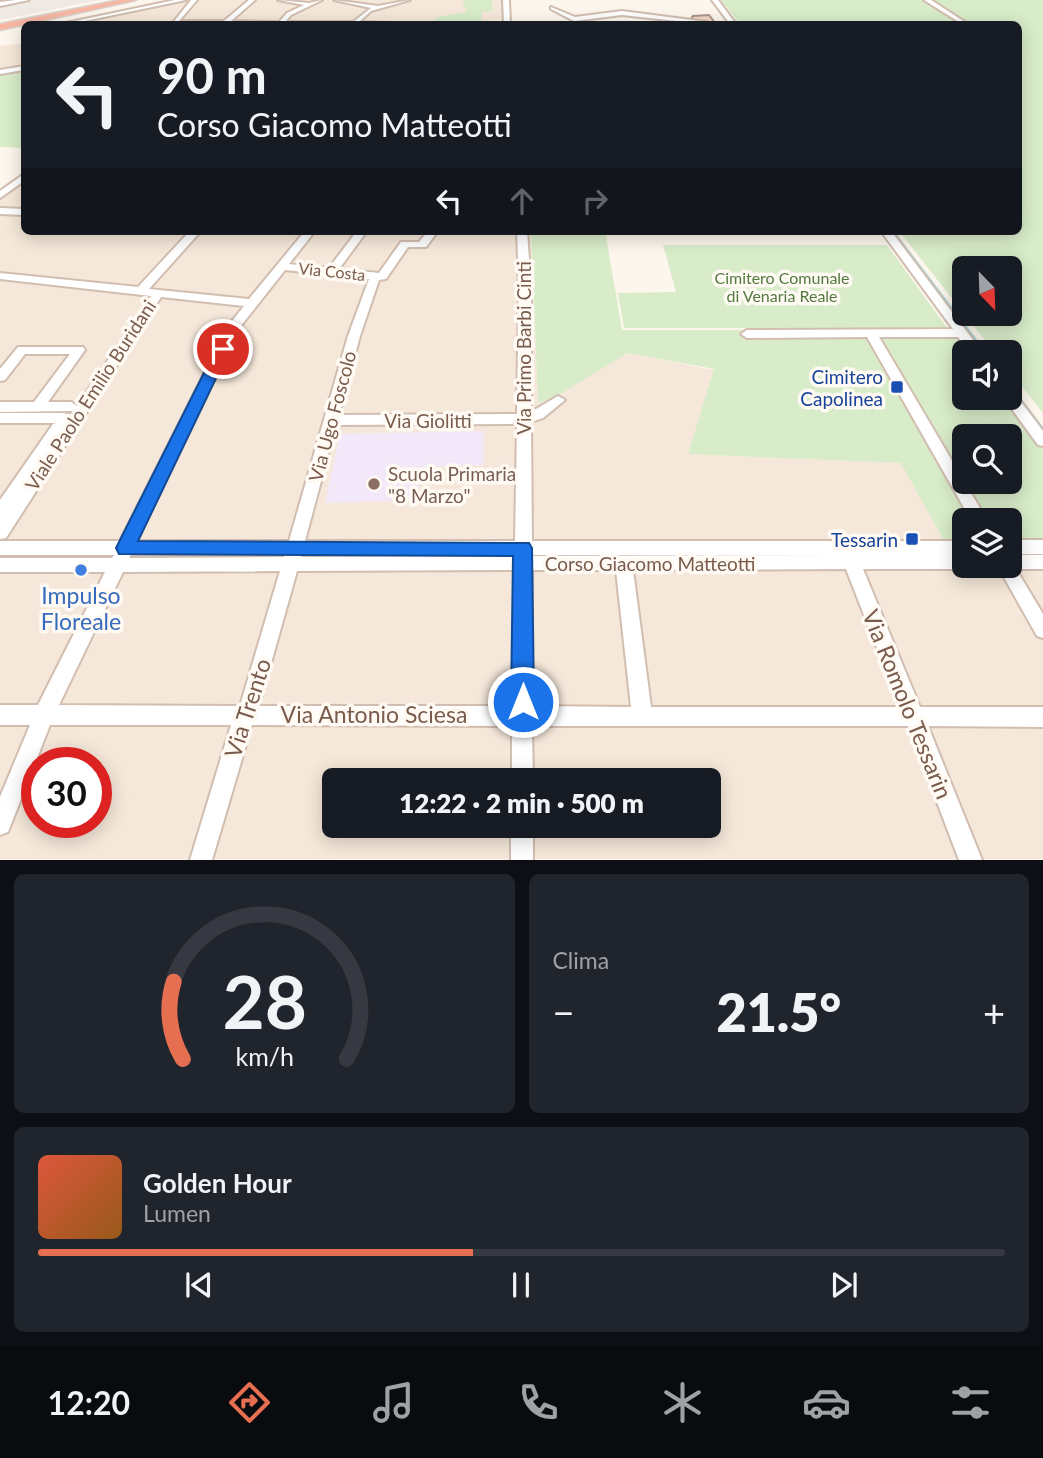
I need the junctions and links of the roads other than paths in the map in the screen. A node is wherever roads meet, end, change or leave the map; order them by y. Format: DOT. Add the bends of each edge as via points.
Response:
graph roads {
  1 [pos="26,0"];
  2 [pos="119,0"];
  3 [pos="132,0"];
  4 [pos="184,0"];
  5 [pos="194,0"];
  6 [pos="253,0"];
  7 [pos="281,0"];
  8 [pos="318,0"];
  9 [pos="337,0"];
  10 [pos="407,0"];
  11 [pos="506,0"];
  12 [pos="715,0"];
  13 [pos="927,0"];
  14 [pos="9,1"];
  15 [pos="393,1"];
  16 [pos="617,2"];
  17 [pos="0,4"];
  18 [pos="308,4"];
  19 [pos="367,5"];
  20 [pos="376,7"];
  21 [pos="553,8"];
  22 [pos="622,13"];
  23 [pos="21,21"];
  24 [pos="21,21"];
  25 [pos="79,21"];
  26 [pos="176,21"];
  27 [pos="229,21"];
  28 [pos="285,21"];
  29 [pos="356,21"];
  30 [pos="507,21"];
  31 [pos="626,21"];
  32 [pos="695,21"];
  33 [pos="731,21"];
  34 [pos="960,21"];
  35 [pos="0,25"];
  36 [pos="21,68"];
  37 [pos="0,72"];
  38 [pos="21,179"];
  39 [pos="0,195"];
  40 [pos="0,211"];
  41 [pos="21,212"];
  42 [pos="193,235"];
  43 [pos="307,235"];
  44 [pos="359,235"];
  45 [pos="430,235"];
  46 [pos="522,235"];
  47 [pos="889,235"];
  48 [pos="282,266"];
  49 [pos="332,271"];
  50 [pos="0,276"];
  51 [pos="379,276"];
  52 [pos="149,292"];
  53 [pos="252,303"];
  54 [pos="961,333"];
  55 [pos="747,334"];
  56 [pos="871,334"];
  57 [pos="966,340"];
  58 [pos="0,377"];
  59 [pos="558,400"];
  60 [pos="0,407"];
  61 [pos="38,407"];
  62 [pos="1020,410"];
  63 [pos="68,412"];
  64 [pos="0,418"];
  65 [pos="524,419"];
  66 [pos="331,420"];
  67 [pos="1043,441"];
  68 [pos="972,508"];
  69 [pos="0,512"];
  70 [pos="0,533"];
  71 [pos="1022,547"];
  72 [pos="1043,547"];
  73 [pos="0,548"];
  74 [pos="952,549"];
  75 [pos="849,555"];
  76 [pos="121,556"];
  77 [pos="293,556"];
  78 [pos="523,556"];
  79 [pos="952,561"];
  80 [pos="1022,562"];
  81 [pos="1043,562"];
  82 [pos="624,563"];
  83 [pos="0,565"];
  84 [pos="1013,578"];
  85 [pos="1043,630"];
  86 [pos="522,714"];
  87 [pos="0,715"];
  88 [pos="44,715"];
  89 [pos="247,715"];
  90 [pos="642,715"];
  91 [pos="913,715"];
  92 [pos="1043,718"];
  93 [pos="522,768"];
  94 [pos="0,824"];
  95 [pos="522,838"];
  96 [pos="201,859"];
  97 [pos="522,859"];
  98 [pos="971,859"];
  1 -- 14 [label="street"];
  2 -- 35 [label="highway"];
  3 -- 24 [label="highway"];
  4 -- 25 [label="street"];
  5 -- 26 [label="street"];
  6 -- 27 [label="street"];
  7 -- 18 [label="street"];
  8 -- 18 [label="street"];
  9 -- 19 [label="street"];
  10 -- 15 [label="street"];
  11 -- 30 [label="street"];
  12 -- 33 [label="street"];
  13 -- 34 [label="street"];
  14 -- 17 [label="street"];
  15 -- 19 [label="street"];
  15 -- 20 [label="street"];
  16 -- 22 [label="street"];
  18 -- 28 [label="street"];
  19 -- 20 [label="street"];
  20 -- 29 [label="street"];
  21 -- 22 [label="street" via="574,19"];
  22 -- 31 [label="street"];
  22 -- 32 [label="street"];
  23 -- 35 [label="highway"];
  36 -- 37 [label="street"];
  38 -- 39 [label="street"];
  40 -- 41 [label="street"];
  42 -- 52 [label="street"];
  43 -- 48 [label="street"];
  44 -- 49 [label="street"];
  45 -- 51 [label="street, Via Ugo Foscolo" via="422,246 405,244"];
  46 -- 65 [label="street, Via Primo Barbi Cinti"];
  47 -- 54 [label="street"];
  48 -- 49 [label="street, Via Costa"];
  48 -- 53 [label="street"];
  49 -- 51 [label="street, Via Costa"];
  50 -- 52 [label="street"];
  51 -- 66 [label="street, Via Ugo Foscolo" via="354,336"];
  52 -- 53 [label="street"];
  52 -- 63 [label="street, Viale Paolo Emilio Buridani"];
  52 -- 70 [label="street, Viale Paolo Emilio Buridani"];
  53 -- 76 [label="street" via="234,326"];
  54 -- 56 [label="street"];
  54 -- 57 [label="street"];
  55 -- 56 [label="street"];
  56 -- 68 [label="street"];
  58 -- 61 [label="street" via="22,350 79,350"];
  59 -- 65 [label="street"];
  60 -- 61 [label="street"];
  61 -- 63 [label="street"];
  62 -- 67 [label="street"];
  63 -- 64 [label="street"];
  63 -- 69 [label="street, Viale Paolo Emilio Buridani"];
  65 -- 66 [label="street, Via Giolitti"];
  65 -- 78 [label="street, Via Primo Barbi Cinti"];
  66 -- 77 [label="street, Via Ugo Foscolo"];
  71 -- 72 [label="street"];
  73 -- 76 [label="street, Corso Giacomo Matteotti"];
  74 -- 75 [label="street, Corso Giacomo Matteotti"];
  75 -- 78 [label="street, Corso Giacomo Matteotti"];
  75 -- 79 [label="street, Corso Giacomo Matteotti"];
  75 -- 82 [label="street, Corso Giacomo Matteotti"];
  75 -- 91 [label="street, Via Romolo Tessarin"];
  76 -- 77 [label="street, Corso Giacomo Matteotti"];
  76 -- 83 [label="street, Corso Giacomo Matteotti"];
  76 -- 88 [label="street"];
  77 -- 78 [label="street, Corso Giacomo Matteotti"];
  77 -- 89 [label="street, Via Trento"];
  78 -- 82 [label="street, Corso Giacomo Matteotti"];
  78 -- 86 [label="street, Via Primo Barbi Cinti"];
  80 -- 81 [label="street"];
  82 -- 90 [label="street"];
  84 -- 85 [label="street"];
  86 -- 89 [label="street, Via Antonio Sciesa"];
  86 -- 90 [label="street, Via Antonio Sciesa"];
  86 -- 93 [label="street, Via Primo Barbi Cinti"];
  87 -- 88 [label="street, Via Antonio Sciesa"];
  88 -- 89 [label="street, Via Antonio Sciesa"];
  88 -- 94 [label="street"];
  89 -- 96 [label="street, Via Trento"];
  90 -- 91 [label="street, Via Antonio Sciesa"];
  91 -- 92 [label="street, Via Antonio Sciesa"];
  91 -- 98 [label="street, Via Romolo Tessarin"];
  95 -- 97 [label="street"];
}
